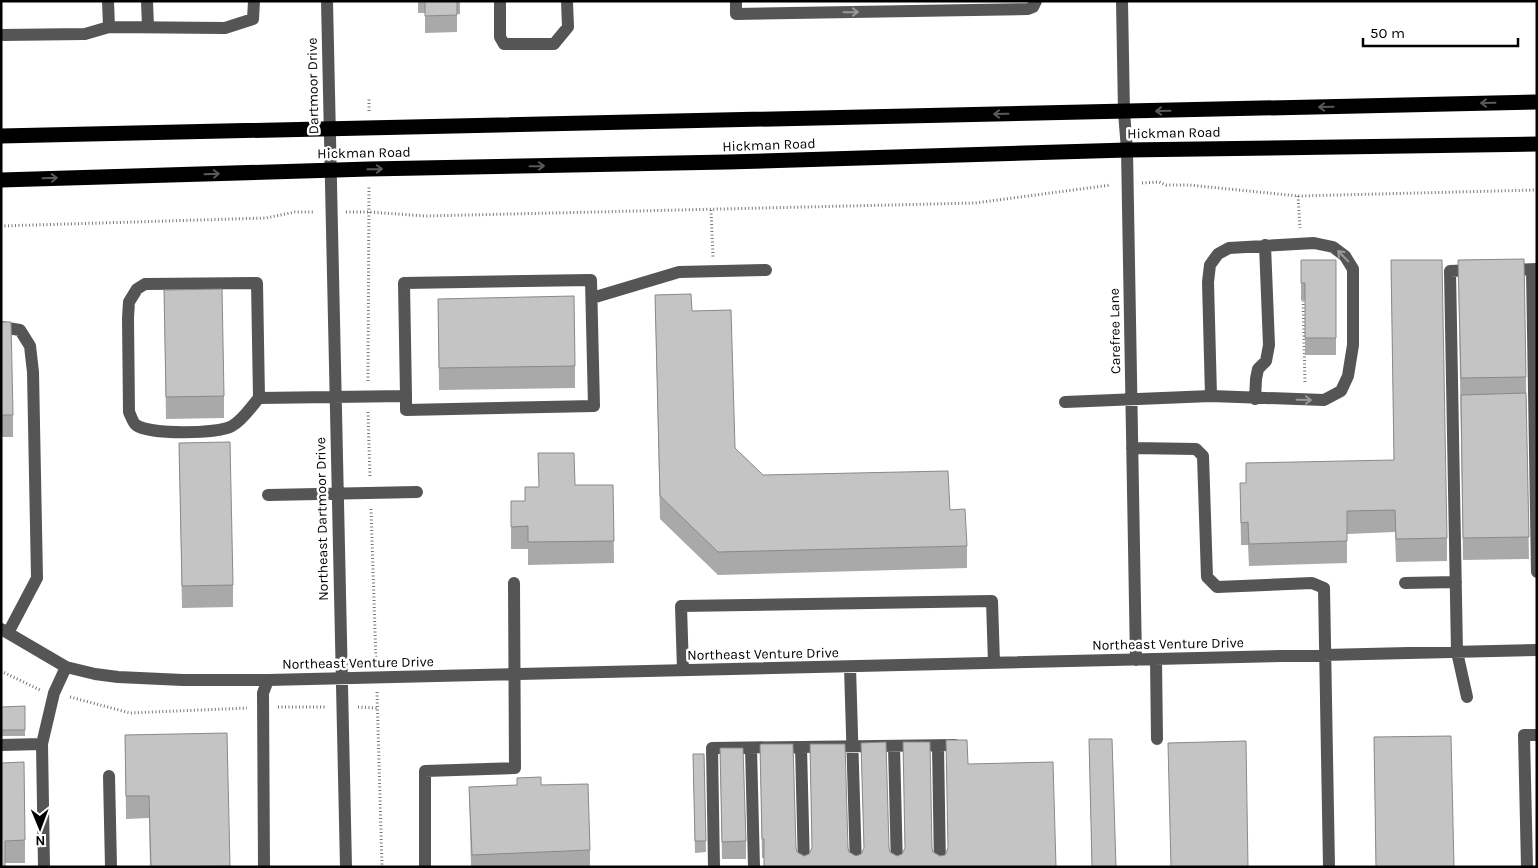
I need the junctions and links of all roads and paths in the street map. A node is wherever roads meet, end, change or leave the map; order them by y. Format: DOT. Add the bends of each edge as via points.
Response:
graph roads {
  1 [pos="108,1"];
  2 [pos="148,1"];
  3 [pos="254,1"];
  4 [pos="326,1"];
  5 [pos="500,1"];
  6 [pos="567,1"];
  7 [pos="736,1"];
  8 [pos="1036,1"];
  9 [pos="1122,1"];
  10 [pos="976,6"];
  11 [pos="802,7"];
  12 [pos="109,27"];
  13 [pos="148,27"];
  14 [pos="1,35"];
  15 [pos="1537,102"];
  16 [pos="1124,112"];
  17 [pos="329,128"];
  18 [pos="1,136"];
  19 [pos="1537,144"];
  20 [pos="1127,150"];
  21 [pos="330,170"];
  22 [pos="1,180"];
  23 [pos="1127,183"];
  24 [pos="1537,190"];
  25 [pos="1298,196"];
  26 [pos="711,210"];
  27 [pos="330,212"];
  28 [pos="1,226"];
  29 [pos="1301,243"];
  30 [pos="1265,245"];
  31 [pos="766,270"];
  32 [pos="1534,270"];
  33 [pos="714,271"];
  34 [pos="1433,271"];
  35 [pos="1450,271"];
  36 [pos="1302,292"];
  37 [pos="592,298"];
  38 [pos="1,327"];
  39 [pos="406,396"];
  40 [pos="1211,396"];
  41 [pos="334,397"];
  42 [pos="259,398"];
  43 [pos="1255,399"];
  44 [pos="1131,400"];
  45 [pos="1306,400"];
  46 [pos="1065,402"];
  47 [pos="1532,407"];
  48 [pos="1132,448"];
  49 [pos="417,492"];
  50 [pos="337,493"];
  51 [pos="268,494"];
  52 [pos="1537,572"];
  53 [pos="1456,582"];
  54 [pos="514,583"];
  55 [pos="1405,583"];
  56 [pos="4,631"];
  57 [pos="1537,650"];
  58 [pos="1457,652"];
  59 [pos="1324,656"];
  60 [pos="1136,660"];
  61 [pos="1156,660"];
  62 [pos="994,663"];
  63 [pos="66,666"];
  64 [pos="850,667"];
  65 [pos="683,670"];
  66 [pos="1,672"];
  67 [pos="514,674"];
  68 [pos="341,678"];
  69 [pos="268,680"];
  70 [pos="54,693"];
  71 [pos="1467,697"];
  72 [pos="342,707"];
  73 [pos="263,708"];
  74 [pos="377,708"];
  75 [pos="1537,735"];
  76 [pos="1157,739"];
  77 [pos="42,744"];
  78 [pos="1,745"];
  79 [pos="955,745"];
  80 [pos="894,746"];
  81 [pos="938,746"];
  82 [pos="801,747"];
  83 [pos="853,747"];
  84 [pos="751,748"];
  85 [pos="109,776"];
  86 [pos="44,867"];
  87 [pos="112,867"];
  88 [pos="264,867"];
  89 [pos="346,867"];
  90 [pos="425,867"];
  91 [pos="714,867"];
  92 [pos="754,867"];
  93 [pos="804,867"];
  94 [pos="856,867"];
  95 [pos="897,867"];
  96 [pos="940,867"];
  97 [pos="1328,867"];
  98 [pos="1527,867"];
  1 -- 12 [label="street"];
  2 -- 13 [label="street"];
  3 -- 13 [label="street" via="254,19 225,28"];
  4 -- 17 [label="street, Dartmoor Drive"];
  5 -- 6 [label="street" via="500,37 504,44 554,44 568,28"];
  7 -- 11 [label="street" via="736,14"];
  8 -- 10 [label="street" via="1028,9"];
  9 -- 16 [label="street, Carefree Lane"];
  11 -- 10 [label="street, one-way"];
  12 -- 13 [label="street"];
  12 -- 14 [label="street" via="85,34"];
  15 -- 16 [label="highway, Hickman Road, one-way"];
  16 -- 17 [label="highway, Hickman Road, one-way"];
  16 -- 20 [label="street, Carefree Lane"];
  17 -- 18 [label="highway, Hickman Road"];
  17 -- 21 [label="street, Dartmoor Drive"];
  19 -- 20 [label="highway, Hickman Road"];
  21 -- 20 [label="highway, Hickman Road, one-way" via="717,163"];
  20 -- 23 [label="street, Carefree Lane"];
  22 -- 21 [label="highway, Hickman Road, one-way"];
  21 -- 27 [label="street, Northeast Dartmoor Drive"];
  23 -- 25 [label="path" via="1159,182"];
  23 -- 26 [label="path" via="975,203"];
  23 -- 44 [label="street, Carefree Lane"];
  24 -- 25 [label="path"];
  25 -- 29 [label="path"];
  26 -- 27 [label="path" via="425,216"];
  26 -- 33 [label="path"];
  27 -- 28 [label="path" via="295,212 266,218"];
  27 -- 41 [label="street, Northeast Dartmoor Drive"];
  29 -- 30 [label="street"];
  45 -- 29 [label="street, one-way" via="1324,400 1341,391 1348,376 1353,345 1353,269 1345,256 1333,247"];
  30 -- 40 [label="street" via="1229,248 1218,254 1210,265"];
  30 -- 43 [label="street" via="1269,344 1266,362 1258,369"];
  31 -- 33 [label="street"];
  32 -- 35 [label="street"];
  32 -- 47 [label="street"];
  33 -- 37 [label="street" via="679,272"];
  34 -- 35 [label="street"];
  35 -- 53 [label="street" via="1458,409"];
  36 -- 45 [label="path"];
  37 -- 39 [label="street" via="594,406 406,410"];
  37 -- 39 [label="street" via="591,280 404,283"];
  38 -- 56 [label="street" via="20,330 30,346 34,372 37,578"];
  39 -- 41 [label="street"];
  40 -- 43 [label="street"];
  40 -- 44 [label="street"];
  41 -- 42 [label="street"];
  41 -- 50 [label="street, Northeast Dartmoor Drive"];
  42 -- 42 [label="street" via="257,283 145,284 137,289 129,302 128,318 129,412 135,424 163,432 217,431 233,426"];
  43 -- 45 [label="street, one-way"];
  44 -- 46 [label="street"];
  44 -- 48 [label="street, Carefree Lane"];
  47 -- 52 [label="street"];
  48 -- 59 [label="street" via="1196,449 1203,456 1207,576 1217,587 1312,583 1324,588"];
  48 -- 60 [label="street, Carefree Lane"];
  49 -- 50 [label="street"];
  50 -- 51 [label="street"];
  50 -- 68 [label="street, Northeast Dartmoor Drive"];
  53 -- 55 [label="street"];
  53 -- 58 [label="street"];
  54 -- 67 [label="street"];
  56 -- 63 [label="street, Northeast Venture Drive"];
  57 -- 58 [label="street, Northeast Venture Drive"];
  58 -- 59 [label="street, Northeast Venture Drive"];
  58 -- 71 [label="street"];
  59 -- 61 [label="street, Northeast Venture Drive"];
  59 -- 97 [label="street"];
  60 -- 61 [label="street, Northeast Venture Drive"];
  60 -- 62 [label="street, Northeast Venture Drive"];
  61 -- 76 [label="street"];
  62 -- 64 [label="street, Northeast Venture Drive"];
  62 -- 65 [label="street" via="992,601 681,606"];
  63 -- 69 [label="street, Northeast Venture Drive" via="118,677"];
  63 -- 70 [label="street"];
  64 -- 65 [label="street, Northeast Venture Drive"];
  64 -- 83 [label="street"];
  65 -- 67 [label="street, Northeast Venture Drive"];
  66 -- 70 [label="path" via="38,690"];
  67 -- 68 [label="street, Northeast Venture Drive"];
  67 -- 90 [label="street" via="515,768 425,771"];
  68 -- 69 [label="street, Northeast Venture Drive"];
  68 -- 72 [label="street, Northeast Dartmoor Drive"];
  69 -- 73 [label="street" via="263,693"];
  70 -- 73 [label="path" via="130,713"];
  70 -- 77 [label="street"];
  72 -- 73 [label="path"];
  72 -- 74 [label="path"];
  72 -- 89 [label="street, Northeast Dartmoor Drive"];
  73 -- 88 [label="street"];
  75 -- 98 [label="street" via="1524,735"];
  77 -- 78 [label="street"];
  77 -- 86 [label="street"];
  79 -- 81 [label="street"];
  80 -- 81 [label="street"];
  80 -- 83 [label="street"];
  80 -- 95 [label="street"];
  81 -- 96 [label="street"];
  82 -- 83 [label="street"];
  82 -- 84 [label="street"];
  82 -- 93 [label="street"];
  83 -- 94 [label="street"];
  84 -- 91 [label="street" via="712,748"];
  84 -- 92 [label="street"];
  85 -- 87 [label="street"];
}
